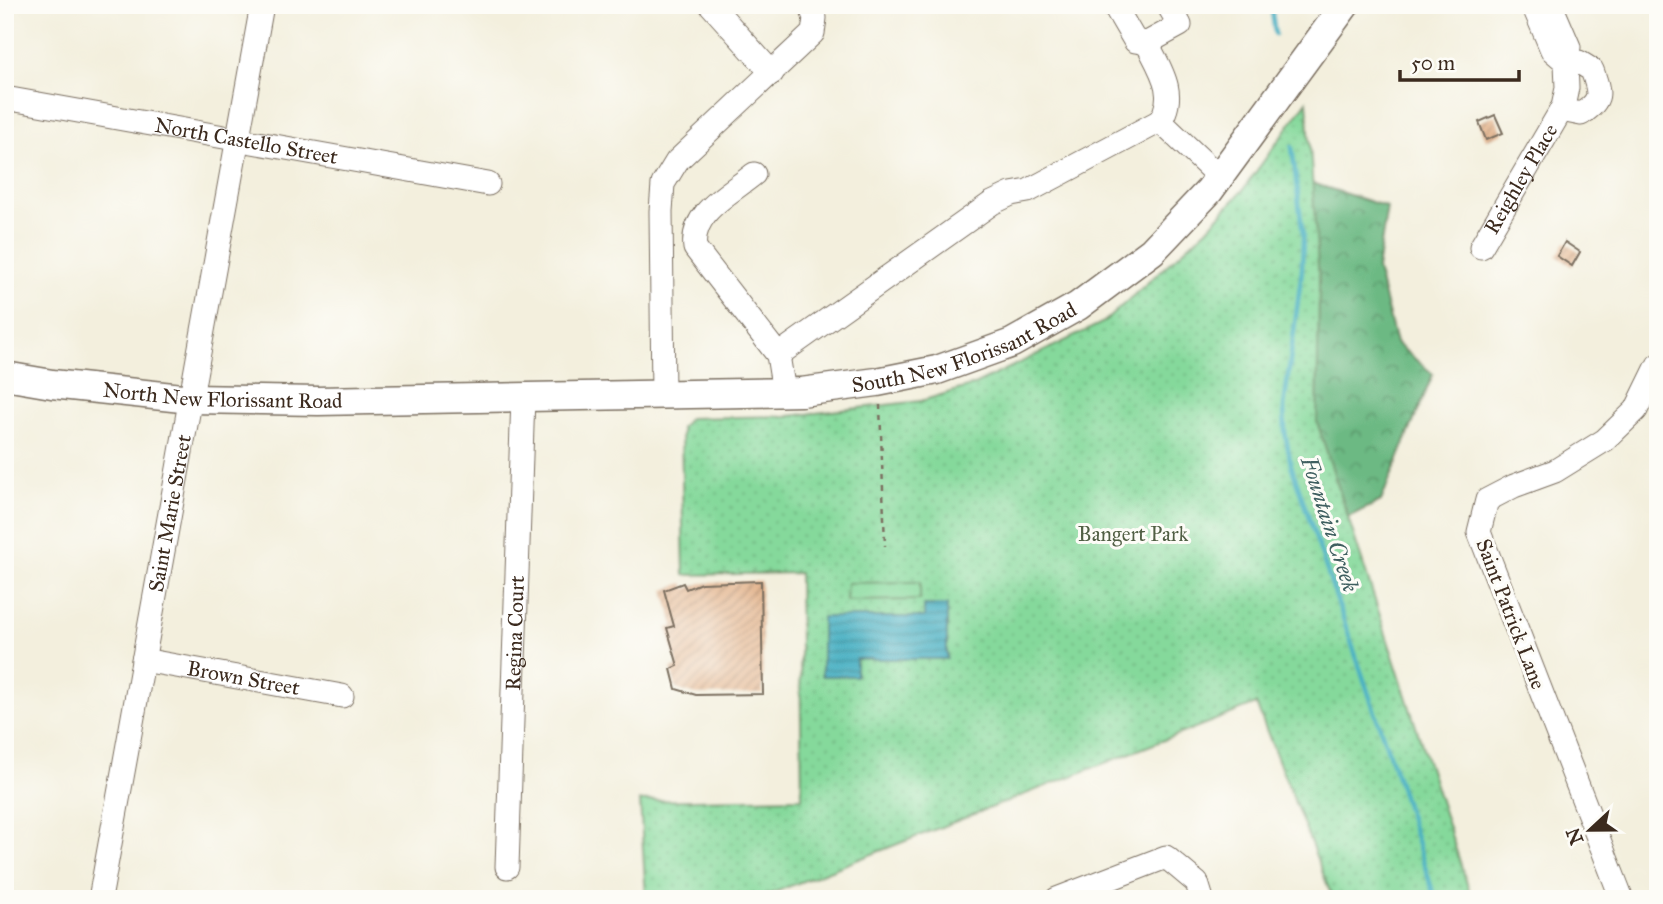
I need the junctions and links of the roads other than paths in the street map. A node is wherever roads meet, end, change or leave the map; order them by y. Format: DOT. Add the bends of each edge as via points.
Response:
graph roads {
  1 [pos="262,5"];
  2 [pos="711,5"];
  3 [pos="810,5"];
  4 [pos="1114,5"];
  5 [pos="1168,5"];
  6 [pos="1345,5"];
  7 [pos="1533,5"];
  8 [pos="1551,5"];
  9 [pos="1147,43"];
  10 [pos="1566,62"];
  11 [pos="772,73"];
  12 [pos="5,98"];
  13 [pos="1561,110"];
  14 [pos="1160,121"];
  15 [pos="238,140"];
  16 [pos="754,174"];
  17 [pos="1219,177"];
  18 [pos="488,184"];
  19 [pos="1481,247"];
  20 [pos="778,355"];
  21 [pos="1658,365"];
  22 [pos="5,376"];
  23 [pos="784,392"];
  24 [pos="663,394"];
  25 [pos="523,397"];
  26 [pos="191,399"];
  27 [pos="441,399"];
  28 [pos="143,660"];
  29 [pos="342,696"];
  30 [pos="507,867"];
  31 [pos="100,899"];
  32 [pos="1057,899"];
  33 [pos="1202,899"];
  34 [pos="1622,899"];
  1 -- 15 [label="street, Saint Marie Street"];
  2 -- 11 [label="street"];
  3 -- 11 [label="street" via="815,18 813,33"];
  4 -- 9 [label="street" via="1135,41"];
  5 -- 9 [label="street" via="1180,25"];
  6 -- 17 [label="main road, South New Florissant Road"];
  7 -- 10 [label="street, Reighley Place" via="1552,50"];
  8 -- 10 [label="street, Reighley Place" via="1569,47"];
  9 -- 14 [label="street" via="1167,82 1167,111"];
  10 -- 13 [label="street, Reighley Place" via="1567,88"];
  10 -- 13 [label="street, Reighley Place" via="1579,62 1592,70 1599,89 1593,106 1581,114"];
  11 -- 24 [label="street" via="677,161 663,184"];
  12 -- 15 [label="street, North Castello Street"];
  13 -- 19 [label="street, Reighley Place"];
  14 -- 17 [label="street"];
  14 -- 20 [label="street" via="1028,191 992,203"];
  15 -- 18 [label="street, North Castello Street"];
  15 -- 26 [label="street, Saint Marie Street"];
  16 -- 20 [label="street" via="703,214 693,236 695,248"];
  17 -- 23 [label="main road, South New Florissant Road" via="1152,251 1078,306 1012,344 937,370"];
  20 -- 23 [label="street"];
  21 -- 34 [label="street, Saint Patrick Lane" via="1636,410 1605,440 1555,471 1487,500 1479,532"];
  22 -- 26 [label="main road, North New Florissant Road"];
  23 -- 24 [label="main road, South New Florissant Road"];
  24 -- 25 [label="main road, South New Florissant Road"];
  25 -- 27 [label="main road, South New Florissant Road"];
  25 -- 30 [label="street, Regina Court"];
  26 -- 27 [label="main road, North New Florissant Road"];
  26 -- 28 [label="street, Saint Marie Street"];
  28 -- 29 [label="street, Brown Street"];
  28 -- 31 [label="street, Saint Marie Street"];
  32 -- 33 [label="street" via="1166,857 1197,883"];
}
